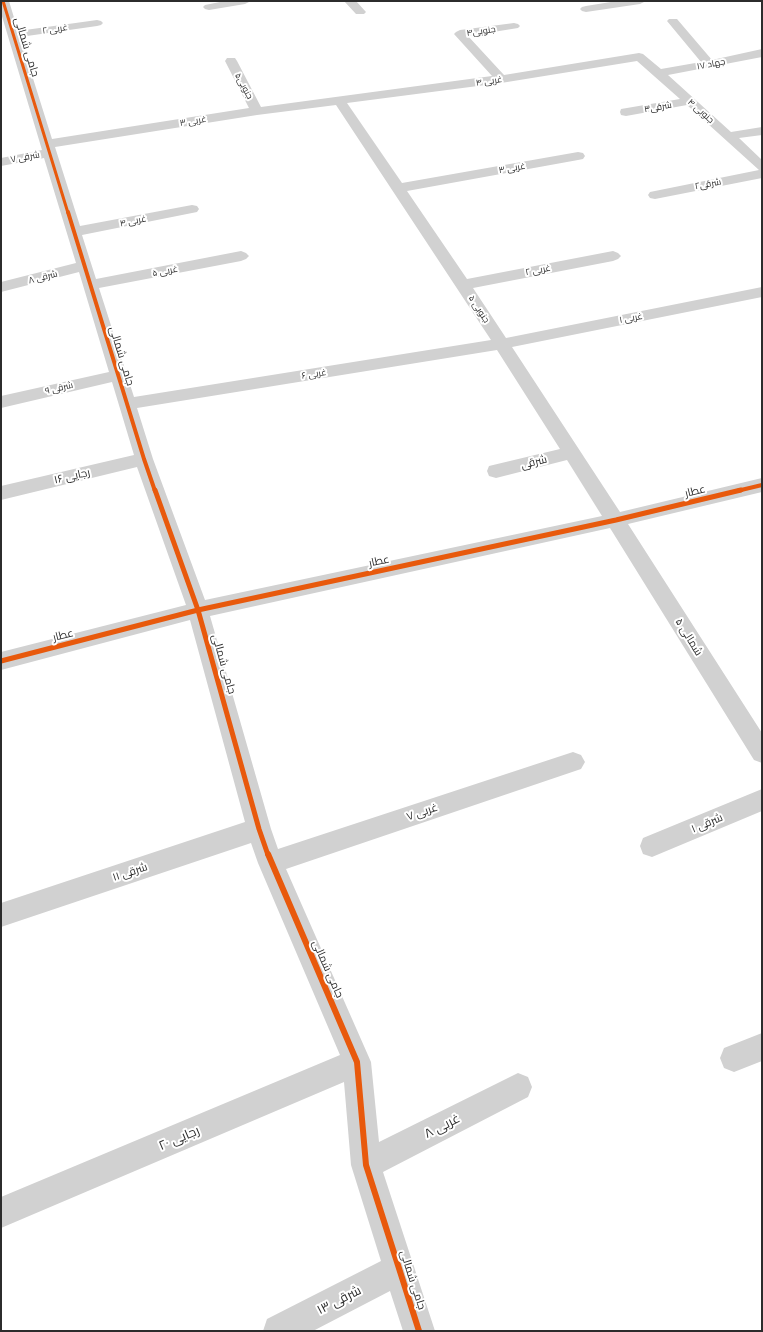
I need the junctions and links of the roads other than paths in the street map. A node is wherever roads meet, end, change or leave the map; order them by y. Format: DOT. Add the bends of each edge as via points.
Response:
graph roads {
  1 [pos="3,1"];
  2 [pos="245,1"];
  3 [pos="350,1"];
  4 [pos="640,1"];
  5 [pos="209,7"];
  6 [pos="586,9"];
  7 [pos="360,12"];
  8 [pos="673,21"];
  9 [pos="97,23"];
  10 [pos="514,26"];
  11 [pos="13,35"];
  12 [pos="762,53"];
  13 [pos="639,57"];
  14 [pos="231,61"];
  15 [pos="709,64"];
  16 [pos="659,73"];
  17 [pos="501,79"];
  18 [pos="339,100"];
  19 [pos="689,101"];
  20 [pos="257,111"];
  21 [pos="626,112"];
  22 [pos="762,131"];
  23 [pos="728,136"];
  24 [pos="48,149"];
  25 [pos="578,156"];
  26 [pos="1,162"];
  27 [pos="762,167"];
  28 [pos="762,174"];
  29 [pos="399,188"];
  30 [pos="655,195"];
  31 [pos="192,209"];
  32 [pos="74,232"];
  33 [pos="240,256"];
  34 [pos="613,256"];
  35 [pos="84,266"];
  36 [pos="90,285"];
  37 [pos="463,285"];
  38 [pos="1,287"];
  39 [pos="762,292"];
  40 [pos="501,344"];
  41 [pos="118,375"];
  42 [pos="1,402"];
  43 [pos="127,404"];
  44 [pos="572,453"];
  45 [pos="144,459"];
  46 [pos="496,471"];
  47 [pos="762,485"];
  48 [pos="1,493"];
  49 [pos="616,520"];
  50 [pos="198,610"];
  51 [pos="1,661"];
  52 [pos="762,753"];
  53 [pos="573,762"];
  54 [pos="762,800"];
  55 [pos="259,829"];
  56 [pos="652,846"];
  57 [pos="270,863"];
  58 [pos="1,915"];
  59 [pos="762,1047"];
  60 [pos="734,1058"];
  61 [pos="357,1062"];
  62 [pos="518,1087"];
  63 [pos="366,1165"];
  64 [pos="1,1214"];
  65 [pos="399,1269"];
  66 [pos="279,1331"];
  67 [pos="419,1331"];
  1 -- 11 [label="street, جامی شمالی"];
  2 -- 5 [label="street"];
  3 -- 7 [label="street"];
  4 -- 6 [label="street"];
  8 -- 15 [label="street"];
  9 -- 11 [label="street, غربی ۲"];
  10 -- 17 [label="street, جنوبی۴" via="460,34"];
  11 -- 24 [label="street, جامی شمالی"];
  12 -- 15 [label="street, جهاد ۱۷"];
  13 -- 16 [label="street, جنوبی ۴"];
  13 -- 17 [label="street, غربی ۴"];
  14 -- 20 [label="street, جنوبی۵"];
  15 -- 16 [label="street, جهاد ۱۷"];
  16 -- 19 [label="street, جنوبی ۴"];
  17 -- 18 [label="street, غربی ۴"];
  18 -- 20 [label="street, غربی ۳"];
  18 -- 29 [label="street, جنوبی ۵"];
  19 -- 21 [label="street, شرقی۳"];
  19 -- 23 [label="street, جنوبی ۴"];
  20 -- 24 [label="street, غربی ۳"];
  22 -- 23 [label="street"];
  23 -- 27 [label="street, جنوبی ۴"];
  24 -- 26 [label="street, شرقی ۷"];
  24 -- 32 [label="street, جامی شمالی"];
  25 -- 29 [label="street, غربی ۳"];
  28 -- 30 [label="street, شرقی۲"];
  29 -- 37 [label="street, جنوبی ۵"];
  31 -- 32 [label="street, غربی ۴"];
  32 -- 35 [label="street, جامی شمالی"];
  33 -- 36 [label="street, غربی ۵"];
  34 -- 37 [label="street, غربی ۲"];
  35 -- 36 [label="street, جامی شمالی"];
  35 -- 38 [label="street, شرقی ۸"];
  36 -- 41 [label="street, جامی شمالی"];
  37 -- 40 [label="street, جنوبی ۵"];
  39 -- 40 [label="street, غربی ۱"];
  40 -- 43 [label="street, غربی ۶"];
  40 -- 44 [label="street, جنوبی ۵"];
  41 -- 42 [label="street, شرقی ۹"];
  41 -- 43 [label="street, جامی شمالی"];
  43 -- 45 [label="street, جامی شمالی"];
  44 -- 46 [label="street, شرقی"];
  44 -- 49 [label="street, جنوبی ۵"];
  45 -- 48 [label="street, رجایی ۱۶"];
  45 -- 50 [label="street, جامی شمالی"];
  47 -- 49 [label="street, عطار"];
  49 -- 50 [label="street, عطار"];
  49 -- 52 [label="street, شمالی ۵"];
  50 -- 51 [label="street, عطار"];
  50 -- 55 [label="street, جامی شمالی"];
  53 -- 57 [label="street, غربی ۷"];
  54 -- 56 [label="street, شرقی ۱"];
  55 -- 57 [label="street, جامی شمالی"];
  55 -- 58 [label="street, شرقی ۱۱"];
  57 -- 61 [label="street, جامی شمالی"];
  59 -- 60 [label="street"];
  61 -- 63 [label="street, جامی شمالی"];
  61 -- 64 [label="street, رجایی ۲۰"];
  62 -- 63 [label="street, غربی ۸"];
  63 -- 65 [label="street, جامی شمالی"];
  65 -- 66 [label="street, شرقی ۱۳"];
  65 -- 67 [label="street, جامی شمالی"];
}
